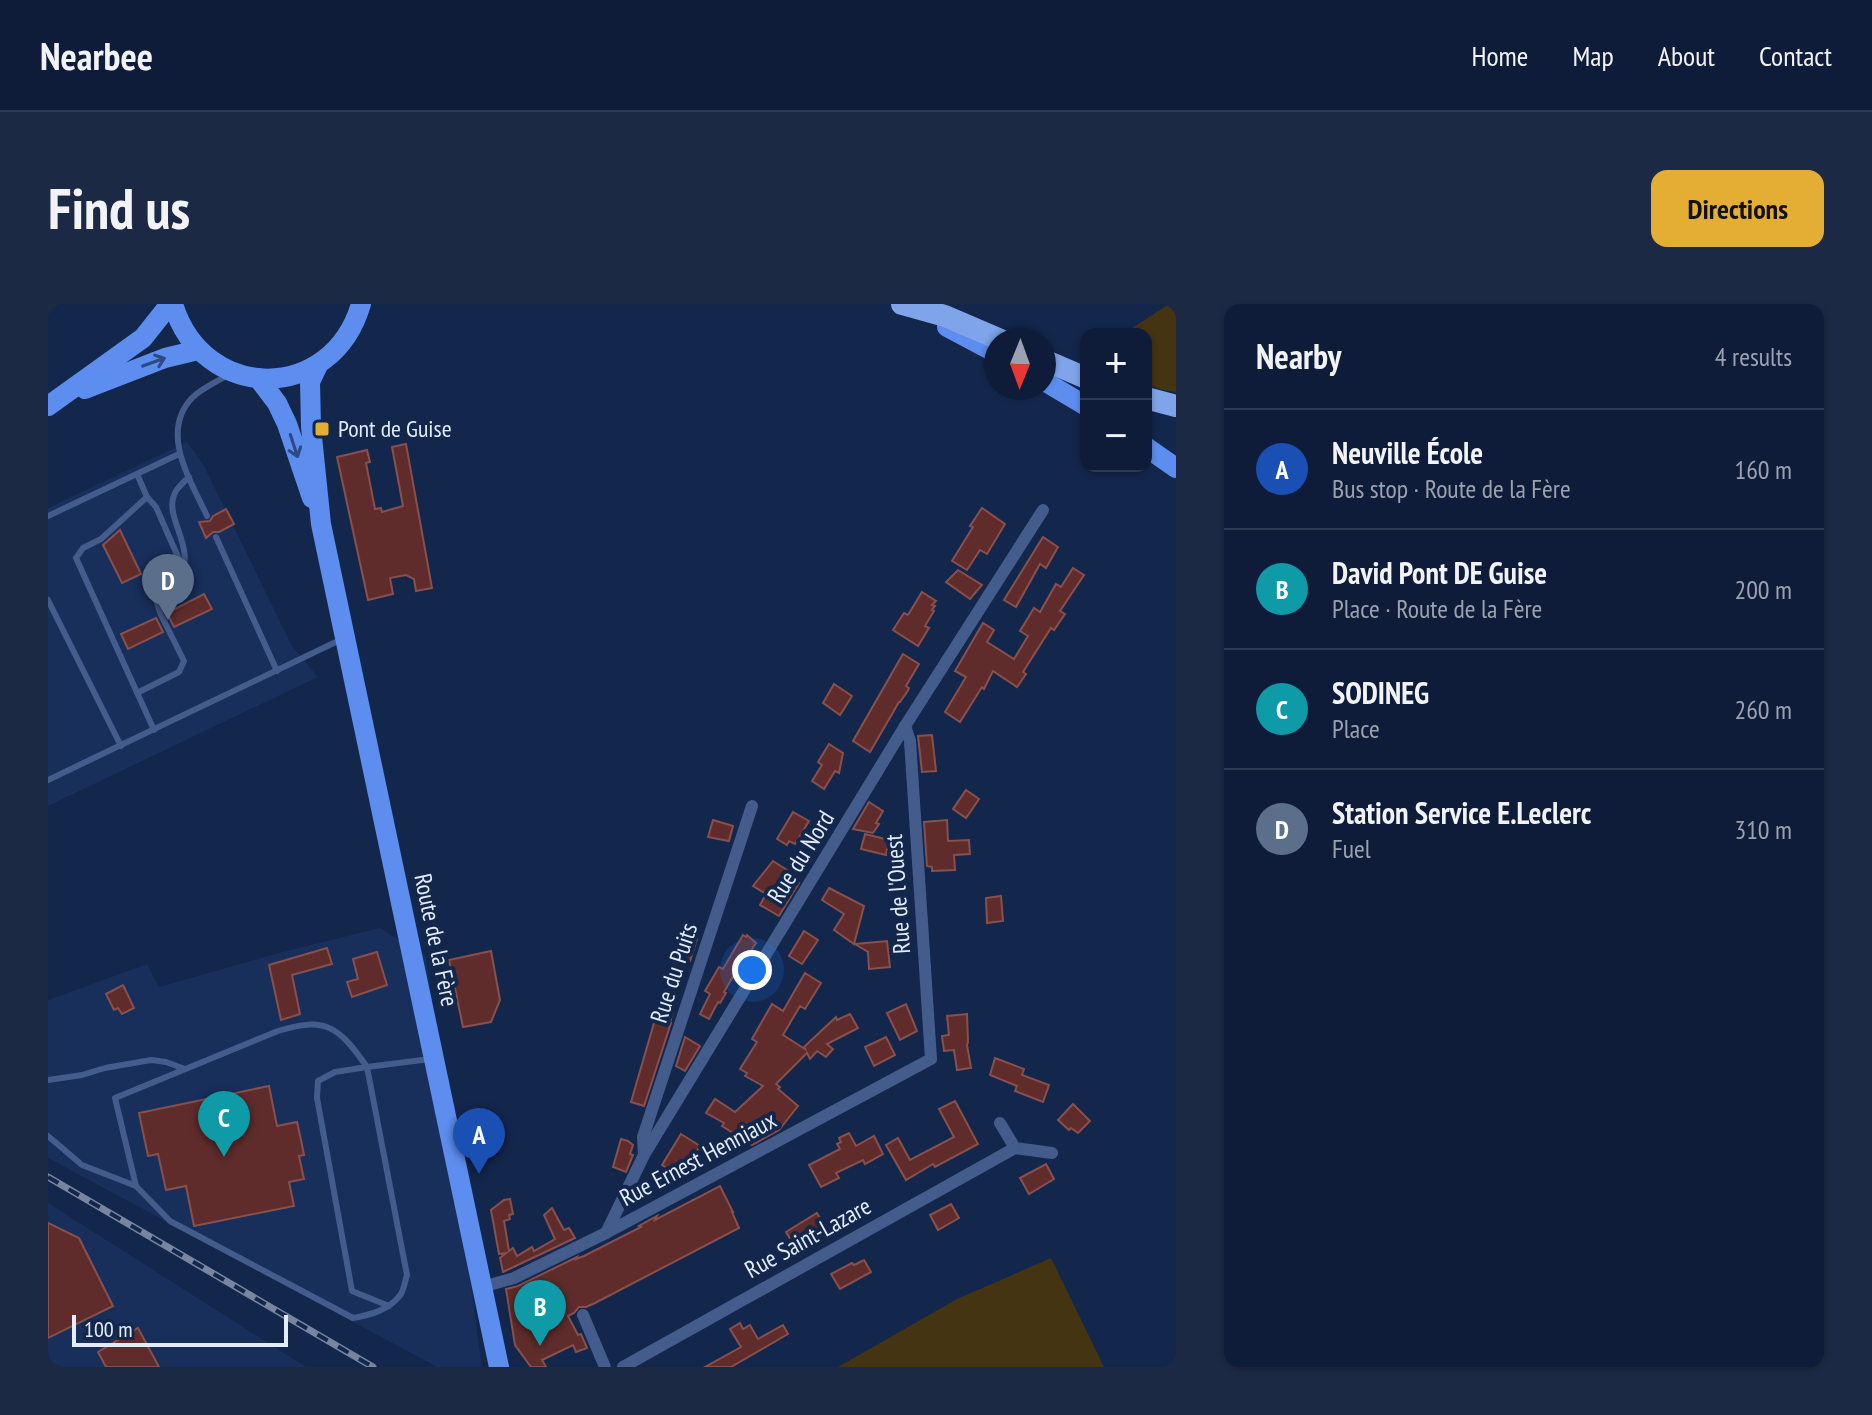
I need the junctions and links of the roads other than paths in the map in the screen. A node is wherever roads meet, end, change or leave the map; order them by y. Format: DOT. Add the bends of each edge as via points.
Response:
graph roads {
  1 [pos="172,304"];
  2 [pos="361,304"];
  3 [pos="895,304"];
  4 [pos="902,304"];
  5 [pos="984,333"];
  6 [pos="984,347"];
  7 [pos="198,350"];
  8 [pos="318,365"];
  9 [pos="1056,365"];
  10 [pos="233,373"];
  11 [pos="1080,375"];
  12 [pos="258,378"];
  13 [pos="1056,388"];
  14 [pos="1152,400"];
  15 [pos="1080,402"];
  16 [pos="53,403"];
  17 [pos="1176,406"];
  18 [pos="1152,451"];
  19 [pos="179,454"];
  20 [pos="1176,468"];
  21 [pos="137,474"];
  22 [pos="189,477"];
  23 [pos="147,497"];
  24 [pos="1043,510"];
  25 [pos="48,516"];
  26 [pos="207,516"];
  27 [pos="321,524"];
  28 [pos="216,537"];
  29 [pos="184,569"];
  30 [pos="48,600"];
  31 [pos="345,637"];
  32 [pos="277,671"];
  33 [pos="137,693"];
  34 [pos="905,726"];
  35 [pos="154,730"];
  36 [pos="121,746"];
  37 [pos="48,780"];
  38 [pos="752,806"];
  39 [pos="434,1059"];
  40 [pos="931,1059"];
  41 [pos="367,1067"];
  42 [pos="185,1069"];
  43 [pos="48,1080"];
  44 [pos="1000,1123"];
  45 [pos="48,1136"];
  46 [pos="1015,1148"];
  47 [pos="1052,1153"];
  48 [pos="644,1155"];
  49 [pos="136,1186"];
  50 [pos="606,1233"];
  51 [pos="482,1287"];
  52 [pos="389,1306"];
  53 [pos="583,1315"];
  54 [pos="499,1367"];
  55 [pos="605,1367"];
  56 [pos="623,1367"];
  1 -- 7 [label="main road"];
  1 -- 16 [label="main road" via="143,338"];
  2 -- 8 [label="main road" via="340,347"];
  3 -- 6 [label="main road"];
  4 -- 5 [label="highway"];
  7 -- 10 [label="main road"];
  16 -- 7 [label="main road, one-way"];
  8 -- 12 [label="main road" via="289,377"];
  8 -- 27 [label="main road, Route de la Fère" via="310,382"];
  9 -- 11 [label="highway"];
  10 -- 12 [label="main road"];
  10 -- 19 [label="lane" via="192,398 181,414"];
  12 -- 27 [label="main road, Route de la Fère, one-way" via="287,424"];
  13 -- 15 [label="main road"];
  14 -- 17 [label="highway"];
  18 -- 20 [label="main road"];
  19 -- 21 [label="lane"];
  19 -- 22 [label="lane"];
  21 -- 23 [label="lane"];
  21 -- 25 [label="lane"];
  22 -- 26 [label="lane"];
  22 -- 29 [label="lane" via="175,492 172,507 184,546"];
  23 -- 29 [label="lane"];
  23 -- 33 [label="lane" via="76,558"];
  24 -- 34 [label="street, Rue du Nord"];
  27 -- 31 [label="main road, Route de la Fère"];
  28 -- 32 [label="lane"];
  29 -- 33 [label="lane" via="175,585 156,600 184,661 179,672"];
  30 -- 36 [label="lane"];
  31 -- 32 [label="lane"];
  31 -- 39 [label="main road, Route de la Fère"];
  32 -- 35 [label="lane"];
  33 -- 35 [label="lane"];
  34 -- 40 [label="street, Rue de l'Ouest"];
  34 -- 48 [label="street, Rue du Nord"];
  35 -- 36 [label="lane"];
  36 -- 37 [label="lane"];
  38 -- 48 [label="street, Rue du Puits" via="643,1137"];
  39 -- 41 [label="lane"];
  39 -- 51 [label="main road, Route de la Fère"];
  40 -- 50 [label="street, Rue Ernest Henniaux"];
  41 -- 42 [label="lane" via="334,1029 299,1024"];
  41 -- 52 [label="lane" via="407,1275 402,1293"];
  41 -- 52 [label="lane" via="318,1081 317,1098 352,1291"];
  42 -- 43 [label="lane" via="151,1060"];
  42 -- 49 [label="lane" via="115,1098"];
  44 -- 46 [label="street"];
  45 -- 49 [label="lane" via="82,1165"];
  46 -- 47 [label="street"];
  46 -- 56 [label="street, Rue Saint-Lazare"];
  48 -- 50 [label="street, Rue du Nord"];
  49 -- 52 [label="lane" via="170,1221 353,1318"];
  50 -- 51 [label="street, Rue Ernest Henniaux" via="514,1278"];
  51 -- 54 [label="main road, Route de la Fère"];
  53 -- 55 [label="street"];
}
